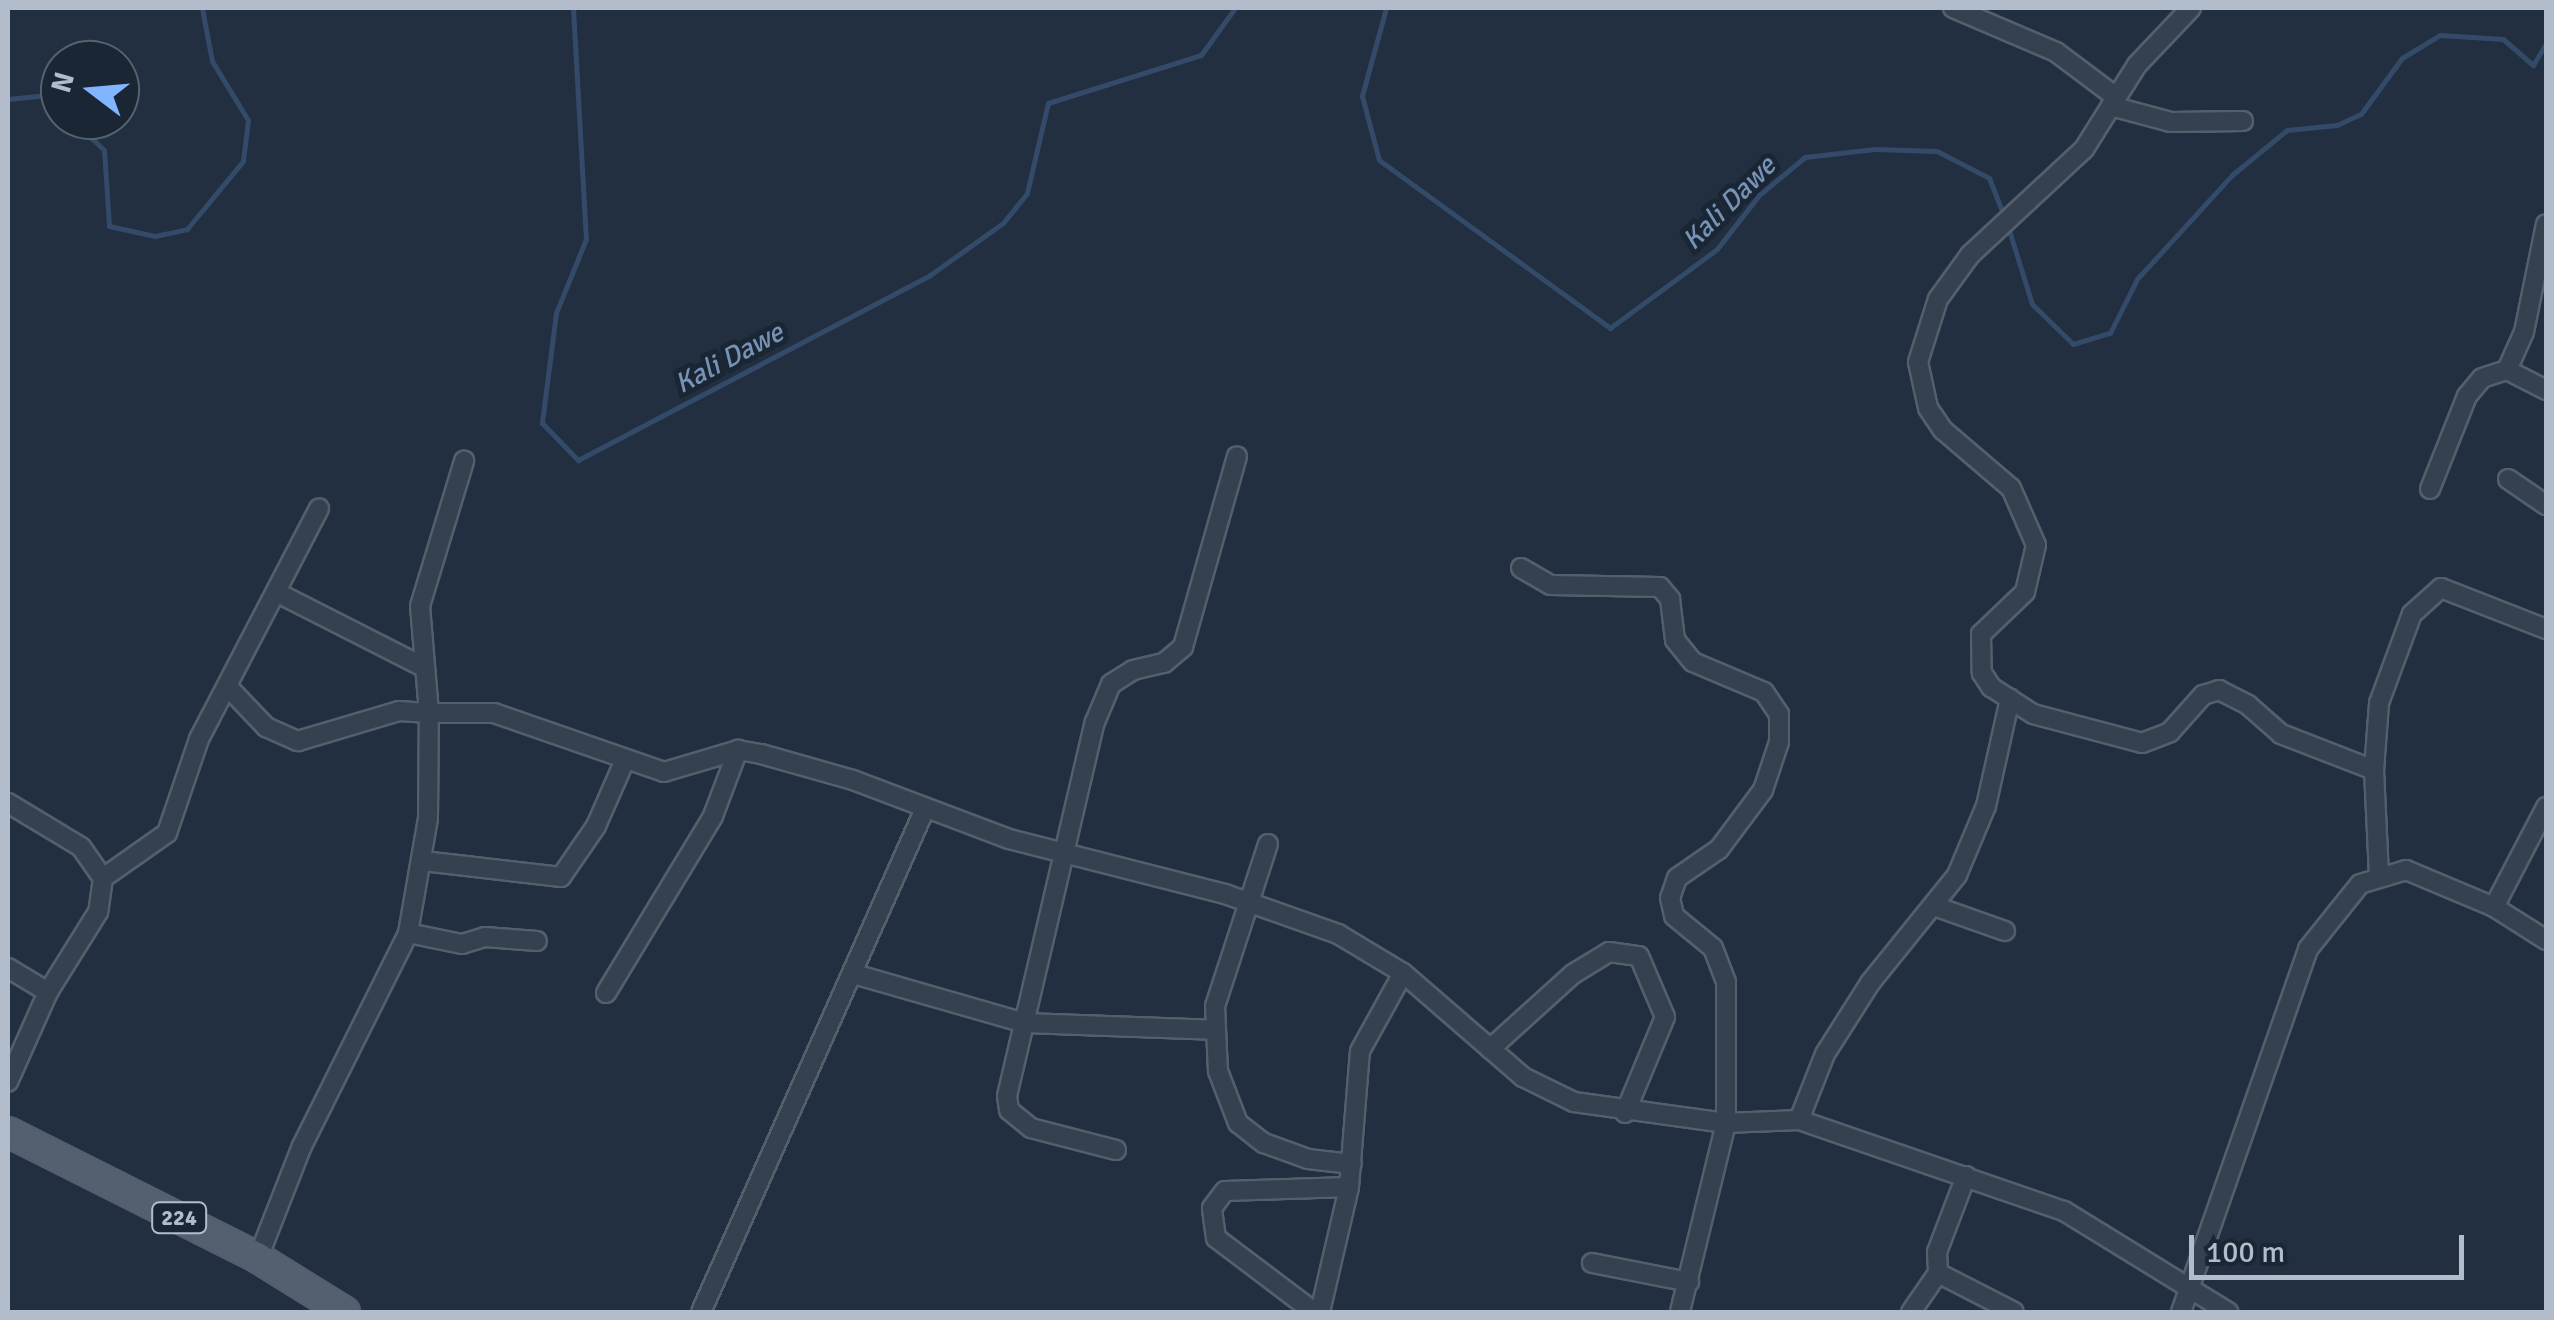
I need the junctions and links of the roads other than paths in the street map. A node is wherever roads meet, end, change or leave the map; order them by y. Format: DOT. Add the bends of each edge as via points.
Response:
graph roads {
  1 [pos="1952,8"];
  2 [pos="2191,8"];
  3 [pos="2114,101"];
  4 [pos="2243,121"];
  5 [pos="2546,224"];
  6 [pos="2508,370"];
  7 [pos="2546,390"];
  8 [pos="1237,456"];
  9 [pos="464,461"];
  10 [pos="2508,479"];
  11 [pos="2430,488"];
  12 [pos="2546,504"];
  13 [pos="319,508"];
  14 [pos="1521,568"];
  15 [pos="276,592"];
  16 [pos="2546,629"];
  17 [pos="421,666"];
  18 [pos="227,686"];
  19 [pos="2010,699"];
  20 [pos="429,713"];
  21 [pos="738,750"];
  22 [pos="625,760"];
  23 [pos="2374,770"];
  24 [pos="8,803"];
  25 [pos="2546,808"];
  26 [pos="924,811"];
  27 [pos="1268,844"];
  28 [pos="1068,855"];
  29 [pos="423,861"];
  30 [pos="2379,876"];
  31 [pos="103,878"];
  32 [pos="1246,902"];
  33 [pos="1937,906"];
  34 [pos="2494,907"];
  35 [pos="2005,931"];
  36 [pos="408,933"];
  37 [pos="2546,940"];
  38 [pos="537,941"];
  39 [pos="8,968"];
  40 [pos="1403,973"];
  41 [pos="854,974"];
  42 [pos="48,992"];
  43 [pos="606,993"];
  44 [pos="1025,1023"];
  45 [pos="1212,1030"];
  46 [pos="1490,1049"];
  47 [pos="8,1082"];
  48 [pos="1625,1113"];
  49 [pos="1799,1120"];
  50 [pos="1726,1123"];
  51 [pos="8,1132"];
  52 [pos="1116,1150"];
  53 [pos="1352,1164"];
  54 [pos="1966,1176"];
  55 [pos="1350,1187"];
  56 [pos="258,1258"];
  57 [pos="1592,1263"];
  58 [pos="1938,1273"];
  59 [pos="1689,1282"];
  60 [pos="2193,1292"];
  61 [pos="345,1312"];
  62 [pos="701,1312"];
  63 [pos="1317,1312"];
  64 [pos="1680,1312"];
  65 [pos="1911,1312"];
  66 [pos="2014,1312"];
  67 [pos="2181,1312"];
  68 [pos="2228,1312"];
  1 -- 3 [label="street" via="2056,52"];
  2 -- 3 [label="street" via="2137,64"];
  3 -- 4 [label="street" via="2170,122"];
  3 -- 19 [label="street" via="2084,149 1990,232 1938,299 1918,362 1928,408 1943,430 2011,488 2028,514 2036,545 2033,579 1981,634 1978,660 1991,688"];
  5 -- 6 [label="street" via="2524,332"];
  6 -- 7 [label="street"];
  6 -- 11 [label="street" via="2482,378 2467,396"];
  8 -- 28 [label="street" via="1182,647 1164,664 1133,670 1110,684 1104,698"];
  9 -- 17 [label="street" via="420,606"];
  10 -- 12 [label="street"];
  13 -- 15 [label="street"];
  14 -- 50 [label="street" via="1551,585 1660,586 1670,599 1675,640 1693,662 1764,692 1779,714 1780,742 1763,790 1720,849 1677,878 1670,898 1674,916 1713,948 1726,982"];
  15 -- 17 [label="street"];
  15 -- 18 [label="street"];
  16 -- 23 [label="street" via="2453,590 2441,588 2423,599 2386,679"];
  17 -- 20 [label="street"];
  18 -- 20 [label="street" via="266,727 298,741 398,711"];
  18 -- 31 [label="street" via="199,739 167,832"];
  19 -- 23 [label="street" via="2033,714 2142,743 2170,732 2203,695 2218,690 2281,734"];
  19 -- 33 [label="street" via="1986,806"];
  20 -- 22 [label="street" via="494,714"];
  20 -- 29 [label="street"];
  21 -- 22 [label="street" via="664,772"];
  21 -- 26 [label="street" via="853,780"];
  21 -- 43 [label="street" via="714,816"];
  22 -- 29 [label="street" via="596,826 561,878"];
  23 -- 30 [label="street"];
  24 -- 31 [label="street" via="81,847"];
  25 -- 34 [label="street"];
  26 -- 28 [label="street"];
  26 -- 41 [label="street"];
  27 -- 32 [label="street"];
  28 -- 32 [label="street"];
  28 -- 44 [label="street"];
  29 -- 36 [label="street"];
  30 -- 34 [label="street" via="2406,870"];
  30 -- 60 [label="street" via="2360,884 2308,949"];
  31 -- 42 [label="street" via="98,912"];
  32 -- 40 [label="street" via="1338,934"];
  32 -- 45 [label="street"];
  33 -- 35 [label="street"];
  33 -- 49 [label="street" via="1870,984 1826,1054"];
  34 -- 37 [label="street"];
  36 -- 38 [label="street" via="462,944 485,936"];
  36 -- 56 [label="street" via="302,1146"];
  39 -- 42 [label="street"];
  40 -- 46 [label="street"];
  40 -- 53 [label="street" via="1360,1051"];
  41 -- 44 [label="street"];
  41 -- 62 [label="street"];
  42 -- 47 [label="street"];
  44 -- 45 [label="street"];
  44 -- 52 [label="street" via="1007,1096 1010,1110 1031,1128"];
  45 -- 53 [label="street" via="1226,1101 1238,1123 1284,1151"];
  46 -- 48 [label="street" via="1523,1077 1574,1102"];
  46 -- 48 [label="street" via="1573,974 1609,952 1639,956 1652,972 1665,1017"];
  48 -- 50 [label="street"];
  49 -- 50 [label="street"];
  49 -- 54 [label="street"];
  50 -- 59 [label="street"];
  51 -- 56 [label="main road, 224"];
  53 -- 55 [label="street"];
  54 -- 58 [label="street" via="1940,1241"];
  54 -- 60 [label="street" via="2064,1211"];
  55 -- 63 [label="street"];
  55 -- 63 [label="street" via="1225,1191 1212,1208 1216,1238"];
  56 -- 61 [label="main road, 224"];
  57 -- 59 [label="street"];
  58 -- 65 [label="street"];
  58 -- 66 [label="street"];
  59 -- 64 [label="street"];
  60 -- 67 [label="street"];
  60 -- 68 [label="street"];
}
